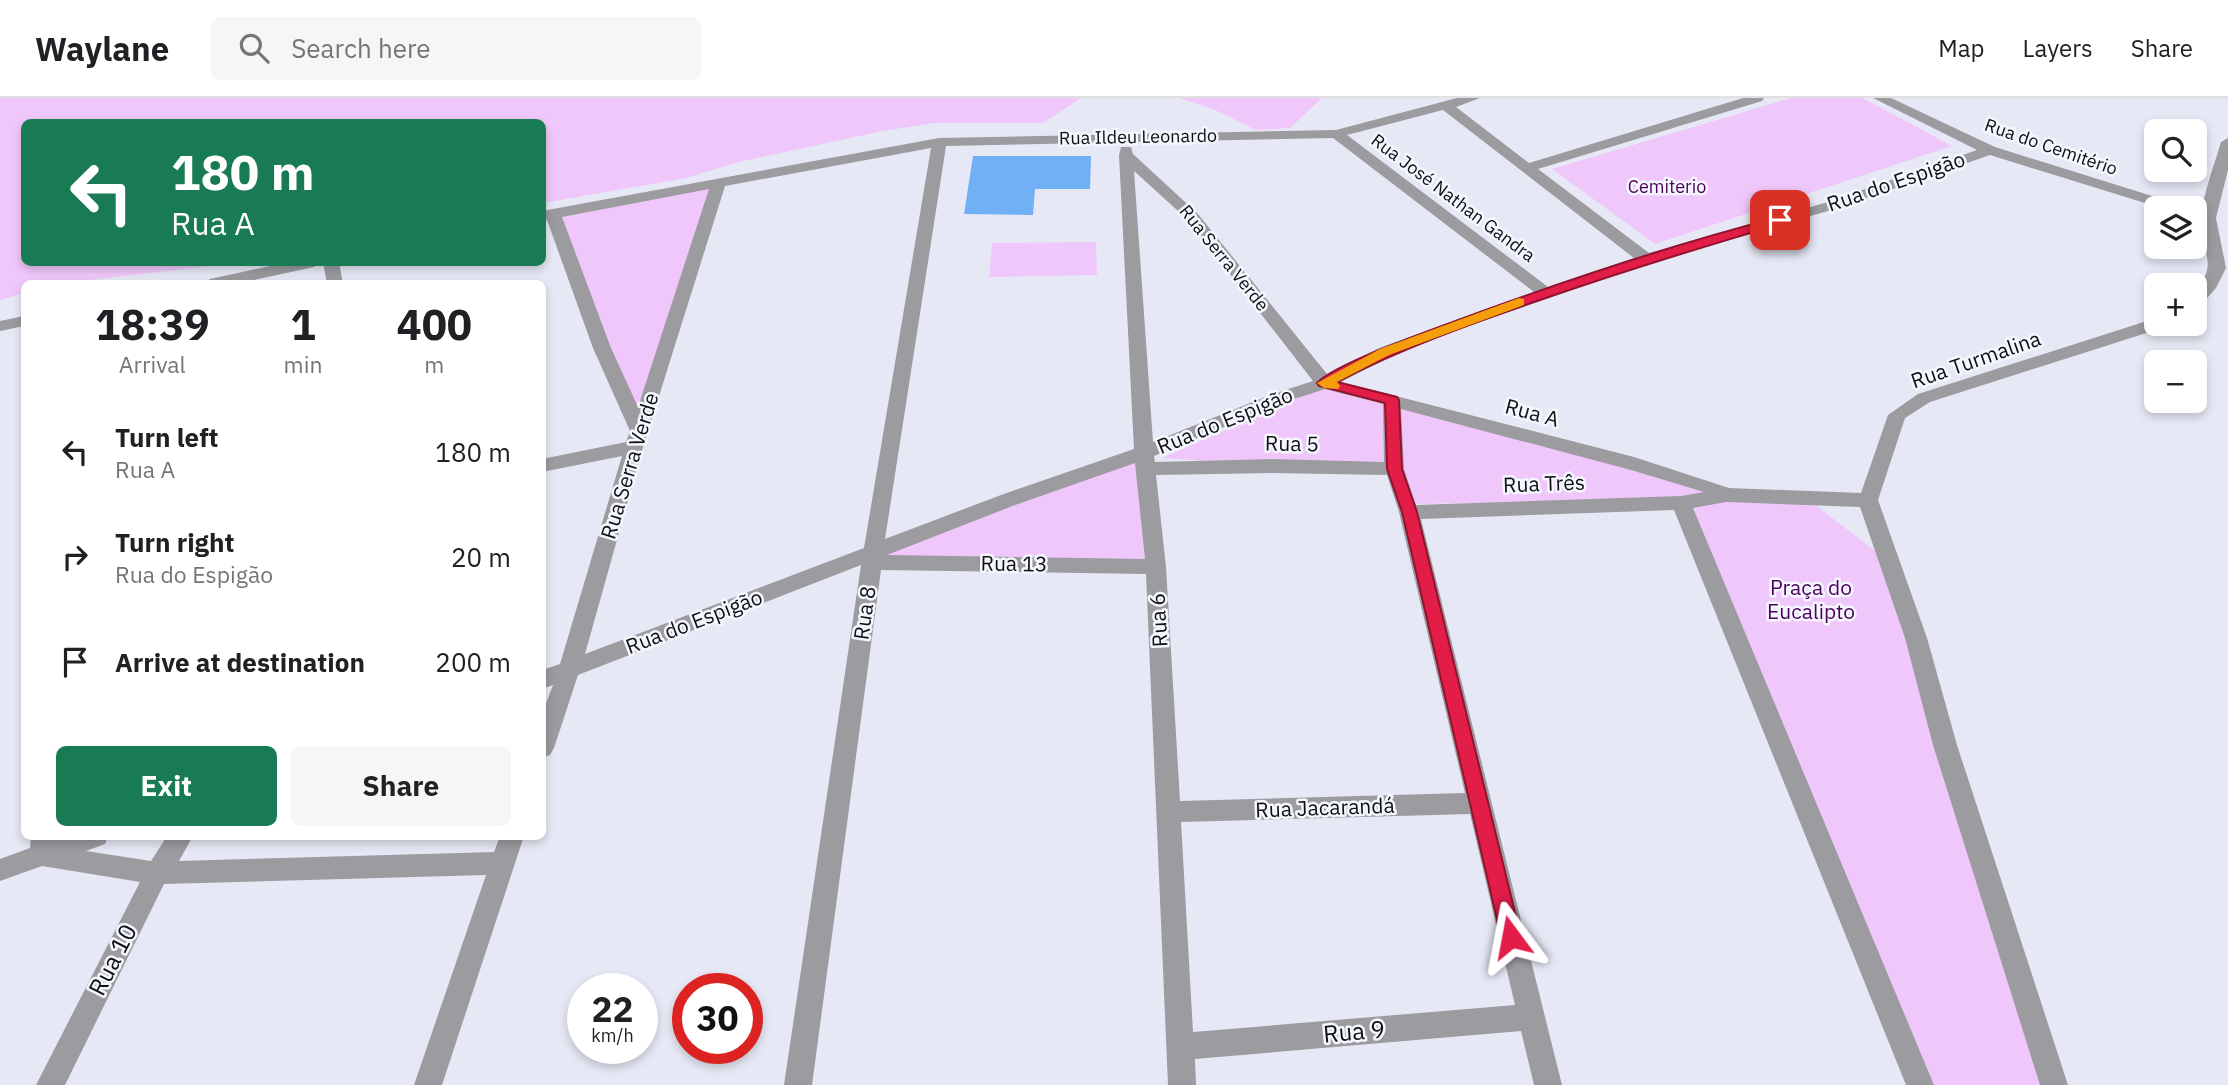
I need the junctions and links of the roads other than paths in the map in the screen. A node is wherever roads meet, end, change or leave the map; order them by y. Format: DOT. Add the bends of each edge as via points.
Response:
graph roads {
  1 [pos="1472,98"];
  2 [pos="1757,98"];
  3 [pos="1880,98"];
  4 [pos="1445,105"];
  5 [pos="1336,134"];
  6 [pos="939,142"];
  7 [pos="1125,146"];
  8 [pos="2227,148"];
  9 [pos="1990,150"];
  10 [pos="1527,168"];
  11 [pos="718,184"];
  12 [pos="2144,198"];
  13 [pos="2207,200"];
  14 [pos="547,215"];
  15 [pos="2207,234"];
  16 [pos="1646,259"];
  17 [pos="295,266"];
  18 [pos="229,280"];
  19 [pos="2207,288"];
  20 [pos="1546,293"];
  21 [pos="21,322"];
  22 [pos="0,326"];
  23 [pos="2144,328"];
  24 [pos="1324,383"];
  25 [pos="1392,400"];
  26 [pos="637,439"];
  27 [pos="1145,461"];
  28 [pos="546,465"];
  29 [pos="1394,469"];
  30 [pos="1726,495"];
  31 [pos="1868,500"];
  32 [pos="1681,503"];
  33 [pos="1409,512"];
  34 [pos="873,558"];
  35 [pos="1156,567"];
  36 [pos="569,670"];
  37 [pos="546,679"];
  38 [pos="546,736"];
  39 [pos="1481,803"];
  40 [pos="1169,813"];
  41 [pos="74,840"];
  42 [pos="178,840"];
  43 [pos="511,840"];
  44 [pos="42,846"];
  45 [pos="503,863"];
  46 [pos="0,870"];
  47 [pos="157,873"];
  48 [pos="1529,1017"];
  49 [pos="1179,1047"];
  50 [pos="50,1085"];
  51 [pos="428,1085"];
  52 [pos="798,1085"];
  53 [pos="1182,1085"];
  54 [pos="1548,1085"];
  55 [pos="1920,1085"];
  56 [pos="2054,1085"];
  1 -- 4 [label="street, Rua Ildeu Leonardo"];
  2 -- 10 [label="street"];
  3 -- 9 [label="street, Rua do Cemitério"];
  4 -- 5 [label="street, Rua Ildeu Leonardo"];
  4 -- 10 [label="street"];
  5 -- 7 [label="street, Rua Ildeu Leonardo"];
  5 -- 20 [label="street, Rua José Nathan Gandra"];
  6 -- 7 [label="street, Rua Ildeu Leonardo"];
  6 -- 11 [label="street, Rua Ildeu Leonardo"];
  6 -- 34 [label="street, Rua 8"];
  7 -- 24 [label="street, Rua Serra Verde" via="1193,217"];
  7 -- 27 [label="street, Rua 6"];
  8 -- 13 [label="street"];
  9 -- 12 [label="street, Rua do Cemitério"];
  9 -- 16 [label="street, Rua do Espigão" via="1833,205"];
  10 -- 16 [label="street"];
  11 -- 14 [label="street, Rua Ildeu Leonardo"];
  11 -- 26 [label="street, Rua Serra Verde"];
  14 -- 26 [label="street"];
  15 -- 19 [label="street" via="2218,268"];
  16 -- 20 [label="street, Rua do Espigão"];
  17 -- 18 [label="street"];
  20 -- 24 [label="street, Rua do Espigão" via="1385,352"];
  21 -- 22 [label="street"];
  23 -- 31 [label="street, Rua Turmalina" via="1924,398 1897,415"];
  24 -- 25 [label="street, Rua A"];
  24 -- 27 [label="street, Rua do Espigão" via="1276,399"];
  25 -- 29 [label="street"];
  25 -- 30 [label="street, Rua A" via="1657,471"];
  26 -- 28 [label="street"];
  26 -- 36 [label="street, Rua Serra Verde"];
  27 -- 29 [label="street, Rua 5"];
  27 -- 34 [label="street, Rua do Espigão" via="1008,500"];
  27 -- 35 [label="street, Rua 6"];
  29 -- 33 [label="street"];
  30 -- 31 [label="street"];
  30 -- 32 [label="street"];
  31 -- 56 [label="street" via="1916,638 1945,745"];
  32 -- 33 [label="street, Rua Três"];
  32 -- 55 [label="street"];
  33 -- 39 [label="street"];
  34 -- 35 [label="street, Rua 13"];
  34 -- 36 [label="street, Rua do Espigão"];
  34 -- 52 [label="street, Rua 8"];
  35 -- 40 [label="street, Rua 6"];
  36 -- 37 [label="street, Rua do Espigão"];
  36 -- 38 [label="street, Rua Serra Verde"];
  39 -- 40 [label="street, Rua Jacarandá"];
  39 -- 48 [label="street"];
  40 -- 49 [label="street, Rua 6"];
  41 -- 44 [label="street"];
  42 -- 47 [label="street, Rua 10"];
  43 -- 45 [label="street"];
  44 -- 46 [label="street"];
  44 -- 47 [label="street"];
  45 -- 47 [label="street"];
  45 -- 51 [label="street"];
  47 -- 50 [label="street, Rua 10"];
  48 -- 49 [label="street, Rua 9"];
  48 -- 54 [label="street"];
  49 -- 53 [label="street, Rua 6"];
}
